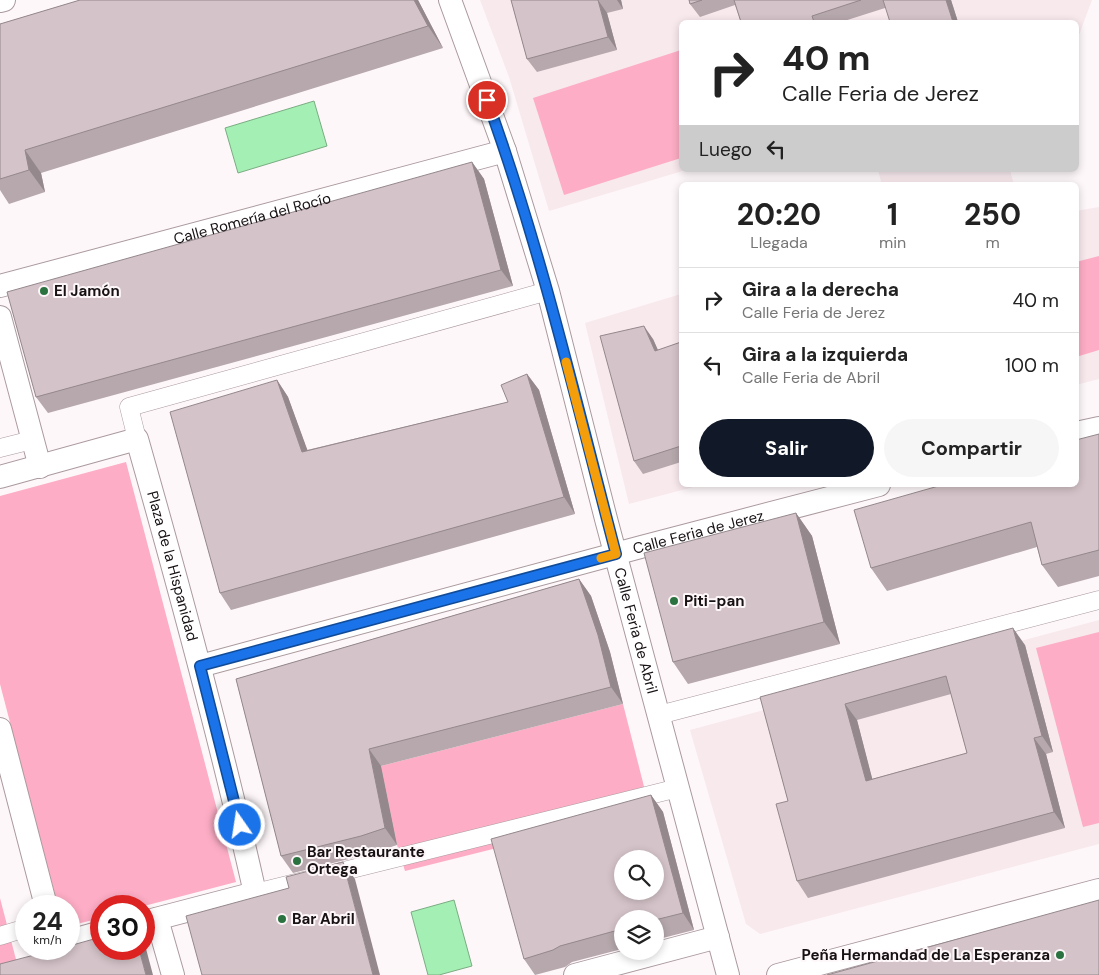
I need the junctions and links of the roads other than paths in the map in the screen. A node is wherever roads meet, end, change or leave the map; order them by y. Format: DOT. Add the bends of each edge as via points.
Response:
graph roads {
  1 [pos="4,0"];
  2 [pos="450,0"];
  3 [pos="0,1"];
  4 [pos="505,150"];
  5 [pos="0,286"];
  6 [pos="548,291"];
  7 [pos="0,317"];
  8 [pos="1099,428"];
  9 [pos="1079,433"];
  10 [pos="137,439"];
  11 [pos="32,440"];
  12 [pos="0,448"];
  13 [pos="40,467"];
  14 [pos="0,478"];
  15 [pos="871,487"];
  16 [pos="616,554"];
  17 [pos="1099,600"];
  18 [pos="200,666"];
  19 [pos="659,715"];
  20 [pos="0,729"];
  21 [pos="678,788"];
  22 [pos="1099,890"];
  23 [pos="256,894"];
  24 [pos="43,895"];
  25 [pos="155,920"];
  26 [pos="15,931"];
  27 [pos="155,931"];
  28 [pos="0,936"];
  29 [pos="718,937"];
  30 [pos="173,975"];
  31 [pos="575,975"];
  32 [pos="728,975"];
  33 [pos="778,975"];
  1 -- 3 [label="street"];
  2 -- 4 [label="street, Calle Feria de Abril"];
  4 -- 5 [label="street, Calle Romería del Rocío"];
  4 -- 6 [label="street, Calle Feria de Abril"];
  6 -- 10 [label="street" via="130,407"];
  6 -- 16 [label="street, Calle Feria de Abril"];
  7 -- 11 [label="street"];
  8 -- 9 [label="street"];
  10 -- 13 [label="street"];
  10 -- 18 [label="street, Plaza de la Hispanidad"];
  11 -- 12 [label="street"];
  11 -- 13 [label="street"];
  13 -- 14 [label="street"];
  15 -- 16 [label="street, Calle Feria de Jerez"];
  16 -- 18 [label="street, Calle Feria de Jerez"];
  16 -- 19 [label="street, Calle Feria de Abril"];
  17 -- 19 [label="street"];
  18 -- 23 [label="street, Plaza de la Hispanidad"];
  19 -- 21 [label="street, Calle Feria de Abril"];
  20 -- 24 [label="street"];
  21 -- 23 [label="street"];
  21 -- 29 [label="street, Calle Feria de Abril"];
  22 -- 33 [label="street"];
  23 -- 25 [label="street"];
  26 -- 28 [label="street"];
  27 -- 30 [label="street"];
  29 -- 31 [label="street"];
  29 -- 32 [label="street, Calle Feria de Abril"];
}
